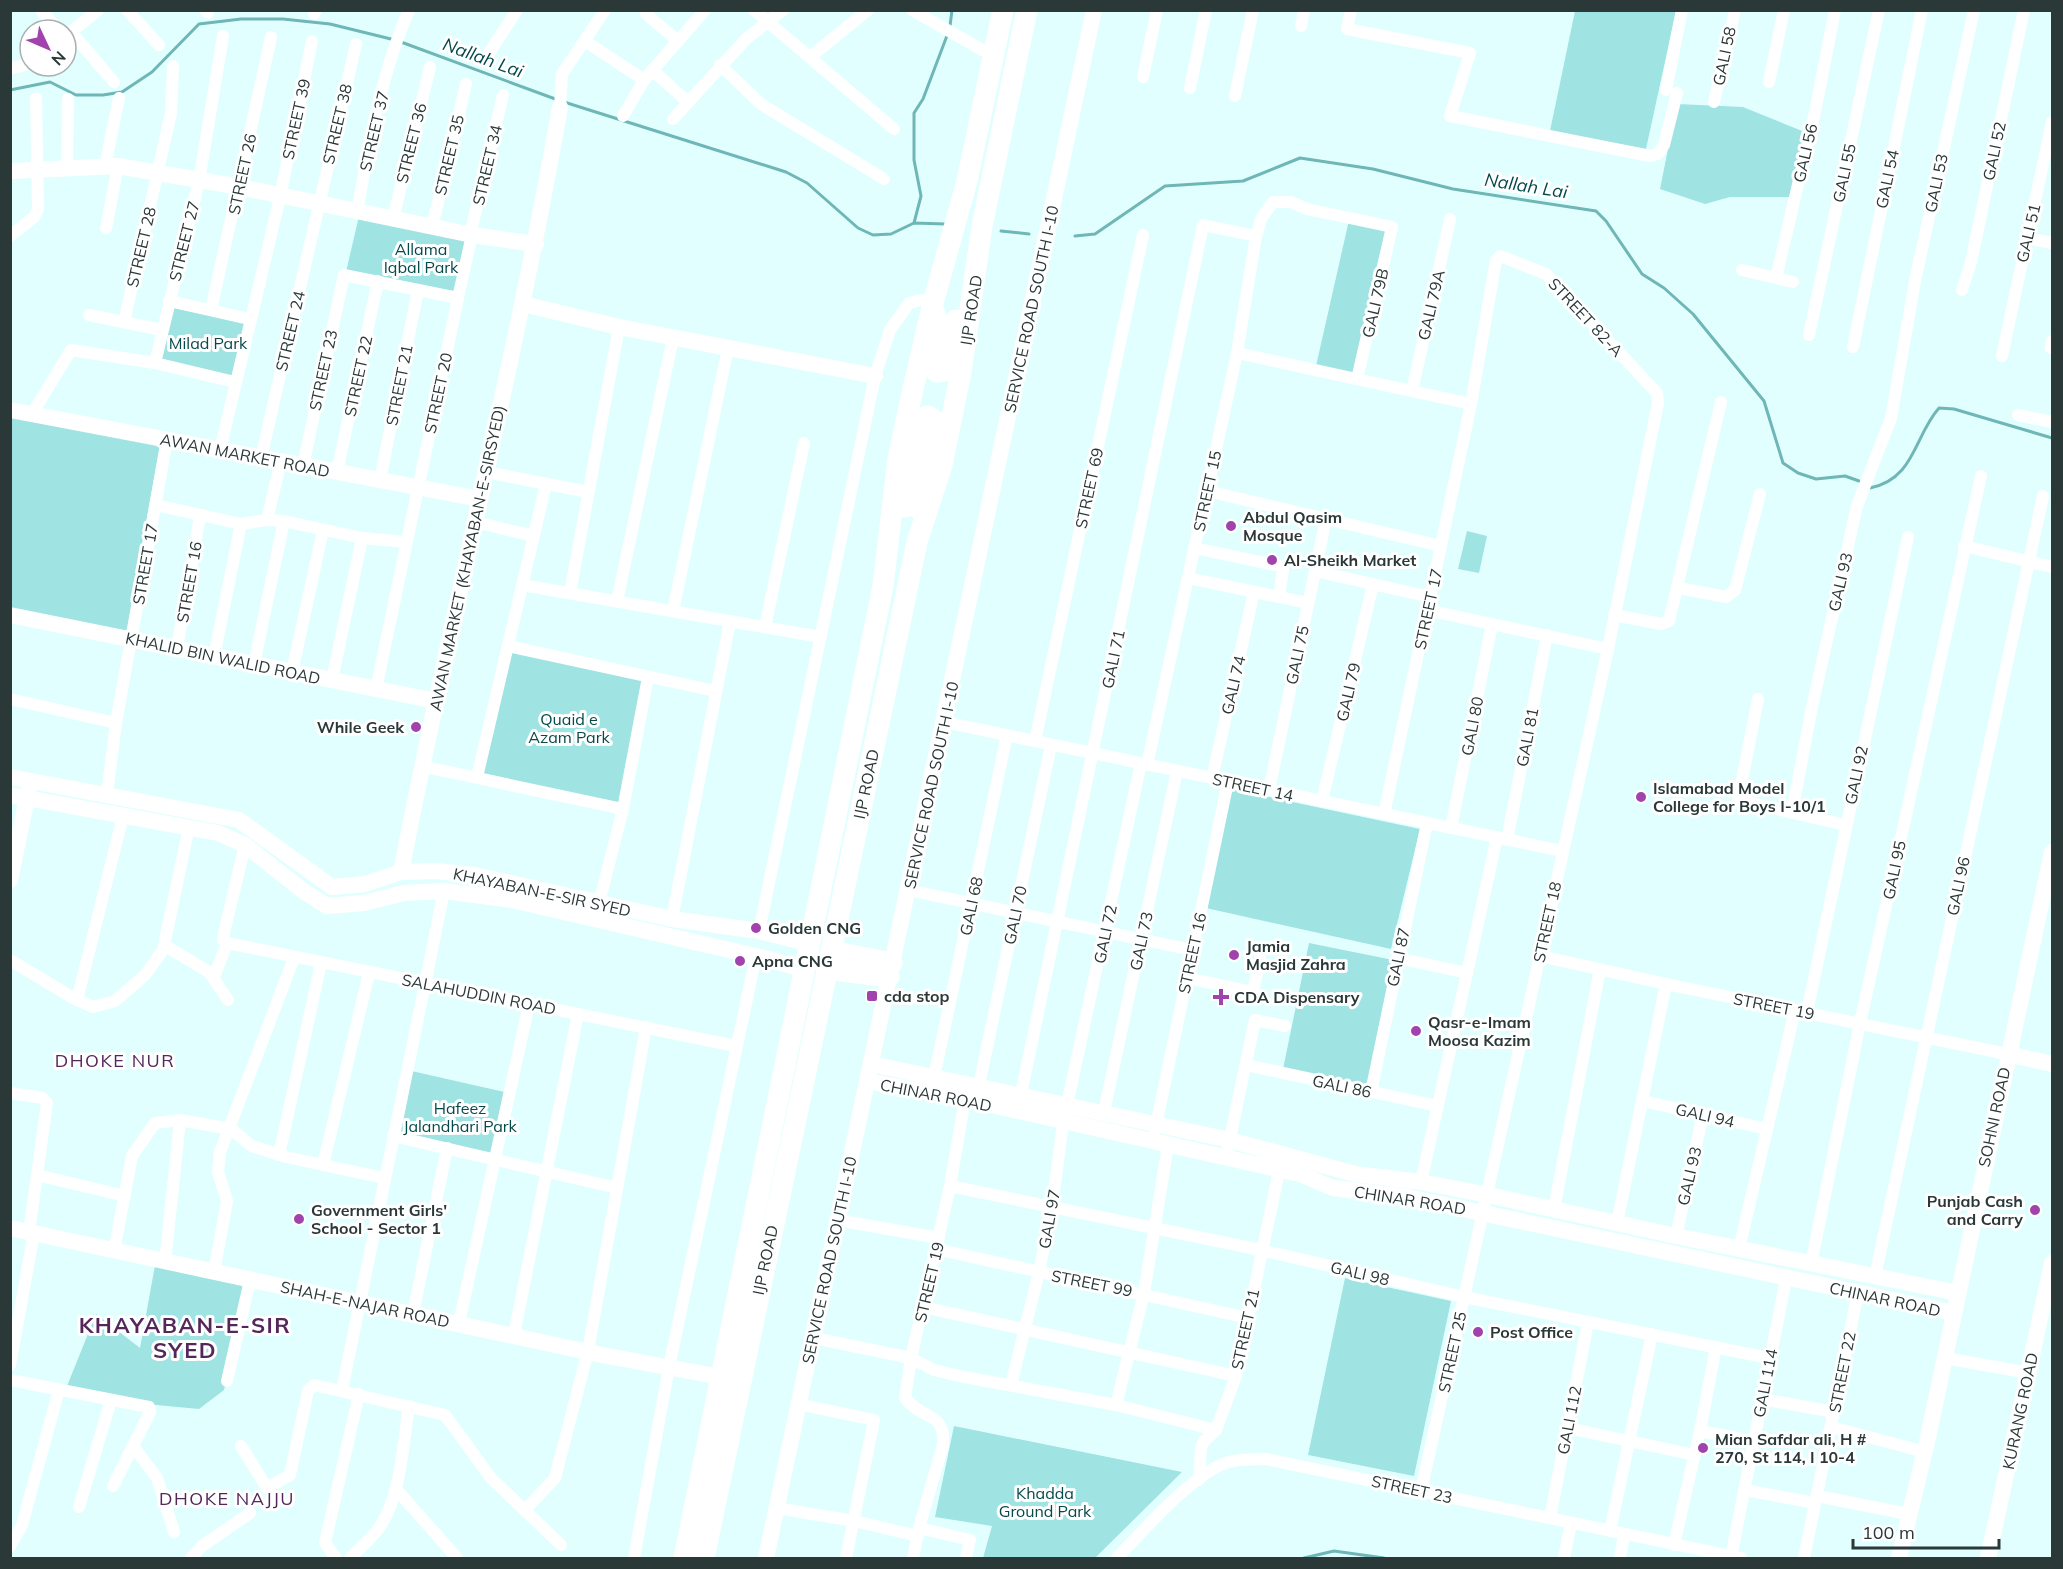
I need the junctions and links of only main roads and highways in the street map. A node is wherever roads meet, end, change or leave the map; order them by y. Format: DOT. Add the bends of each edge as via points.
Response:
graph roads {
  1 [pos="1003,10"];
  2 [pos="1028,10"];
  3 [pos="976,274"];
  4 [pos="933,303"];
  5 [pos="891,531"];
  6 [pos="917,542"];
  7 [pos="830,960"];
  8 [pos="890,970"];
  9 [pos="684,1558"];
  10 [pos="704,1558"];
  1 -- 4 [label="highway, IJP ROAD" via="967,181"];
  2 -- 3 [label="highway, IJP ROAD" via="992,170"];
  3 -- 4 [label="highway" via="960,299 944,371 939,373 933,368 940,338"];
  3 -- 6 [label="highway, IJP ROAD" via="942,465"];
  4 -- 5 [label="highway, IJP ROAD" via="898,459"];
  5 -- 6 [label="highway" via="905,506 923,418 931,417 934,420 917,511"];
  5 -- 9 [label="highway, IJP ROAD" via="881,597"];
  6 -- 7 [label="highway, IJP ROAD"];
  7 -- 8 [label="highway"];
  7 -- 10 [label="highway, IJP ROAD"];
}
